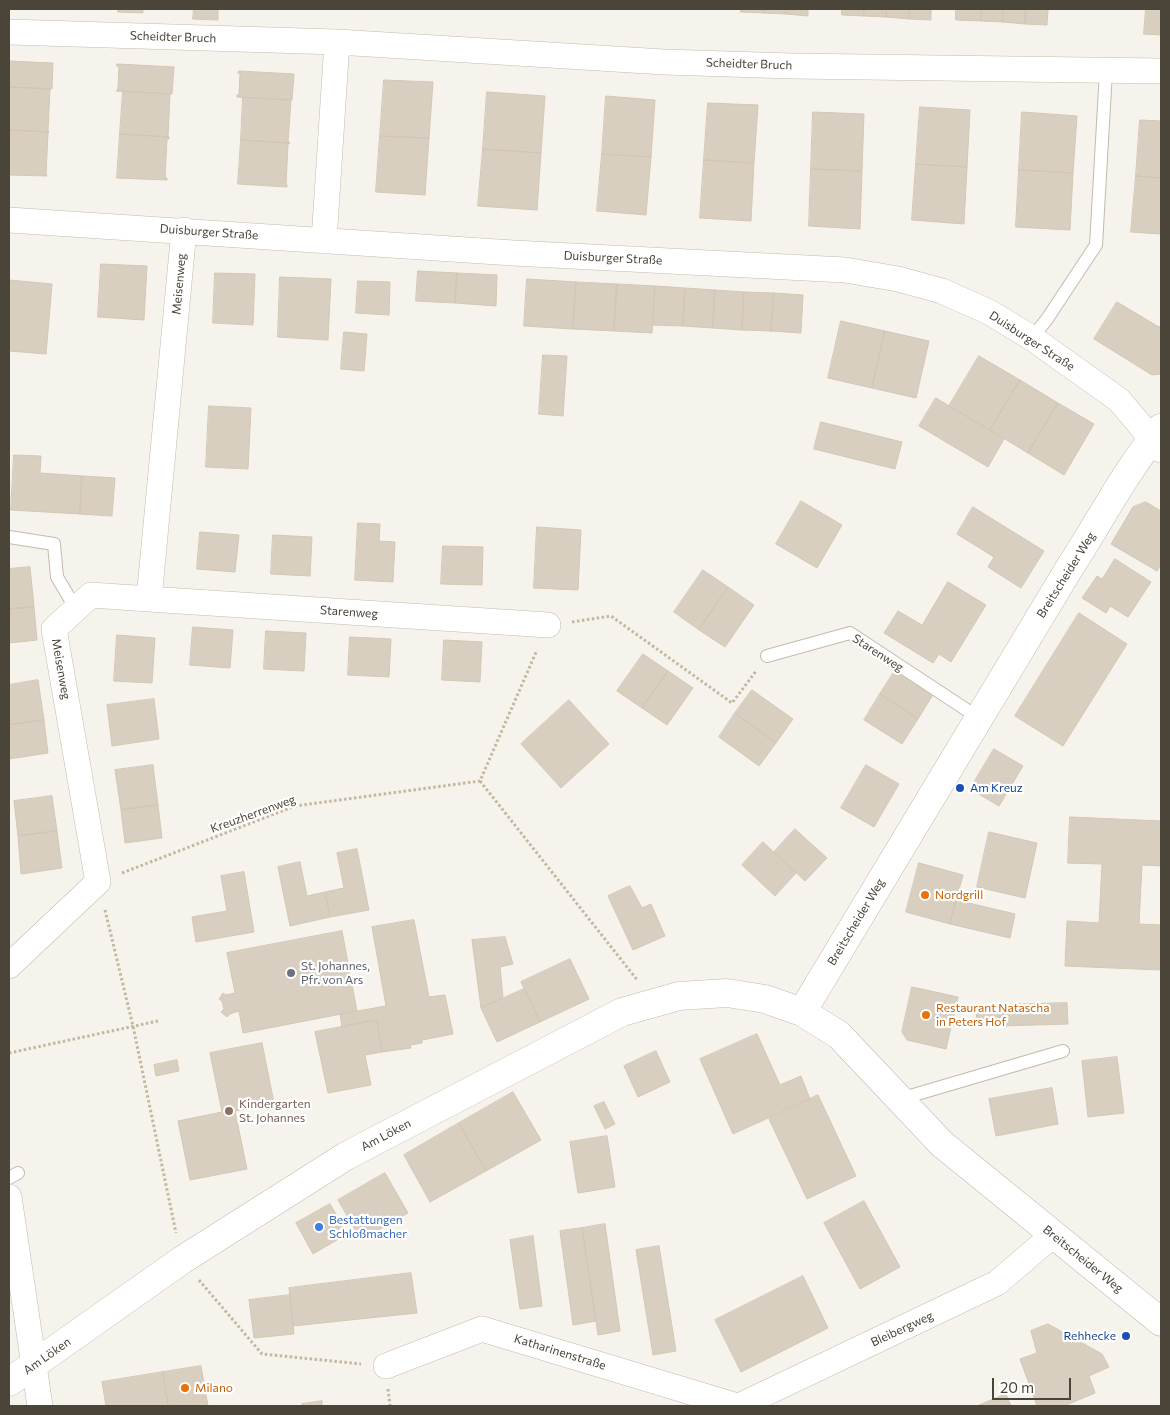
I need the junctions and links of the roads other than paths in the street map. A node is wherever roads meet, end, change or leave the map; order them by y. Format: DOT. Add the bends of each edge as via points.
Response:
graph roads {
  1 [pos="9,32"];
  2 [pos="337,42"];
  3 [pos="1106,71"];
  4 [pos="1161,71"];
  5 [pos="9,220"];
  6 [pos="184,230"];
  7 [pos="324,240"];
  8 [pos="1032,338"];
  9 [pos="1158,439"];
  10 [pos="9,537"];
  11 [pos="149,599"];
  12 [pos="76,608"];
  13 [pos="548,625"];
  14 [pos="767,656"];
  15 [pos="978,718"];
  16 [pos="9,966"];
  17 [pos="802,1012"];
  18 [pos="1063,1052"];
  19 [pos="900,1099"];
  20 [pos="9,1198"];
  21 [pos="1053,1235"];
  22 [pos="1161,1322"];
  23 [pos="33,1365"];
  24 [pos="386,1366"];
  25 [pos="9,1382"];
  26 [pos="40,1406"];
  27 [pos="738,1406"];
  1 -- 2 [label="street, Scheidter Bruch"];
  2 -- 3 [label="street, Scheidter Bruch" via="673,62"];
  2 -- 7 [label="street"];
  3 -- 4 [label="street, Scheidter Bruch"];
  3 -- 8 [label="lane" via="1096,245"];
  5 -- 6 [label="street, Duisburger Straße"];
  6 -- 7 [label="street, Duisburger Straße"];
  6 -- 11 [label="street, Meisenweg"];
  7 -- 8 [label="street, Duisburger Straße" via="844,270 898,279 942,291 989,312"];
  8 -- 9 [label="street, Duisburger Straße" via="1120,400"];
  9 -- 15 [label="street, Breitscheider Weg" via="1070,566"];
  10 -- 12 [label="lane" via="54,544 57,577"];
  11 -- 12 [label="street, Meisenweg" via="90,595"];
  11 -- 13 [label="street, Starenweg"];
  12 -- 16 [label="street, Meisenweg" via="54,628 98,882"];
  14 -- 15 [label="lane, Starenweg" via="850,634"];
  15 -- 17 [label="street, Breitscheider Weg"];
  17 -- 19 [label="street, Breitscheider Weg" via="839,1035"];
  17 -- 23 [label="street, Am Löken" via="765,999 726,993 680,996 622,1012 346,1156 182,1260"];
  18 -- 19 [label="lane"];
  19 -- 21 [label="street, Breitscheider Weg" via="942,1144"];
  20 -- 23 [label="street"];
  21 -- 22 [label="street, Breitscheider Weg"];
  21 -- 27 [label="street, Bleibergweg" via="997,1283"];
  23 -- 25 [label="street, Am Löken"];
  23 -- 26 [label="street"];
  24 -- 27 [label="street, Katharinenstraße" via="482,1329"];
}
